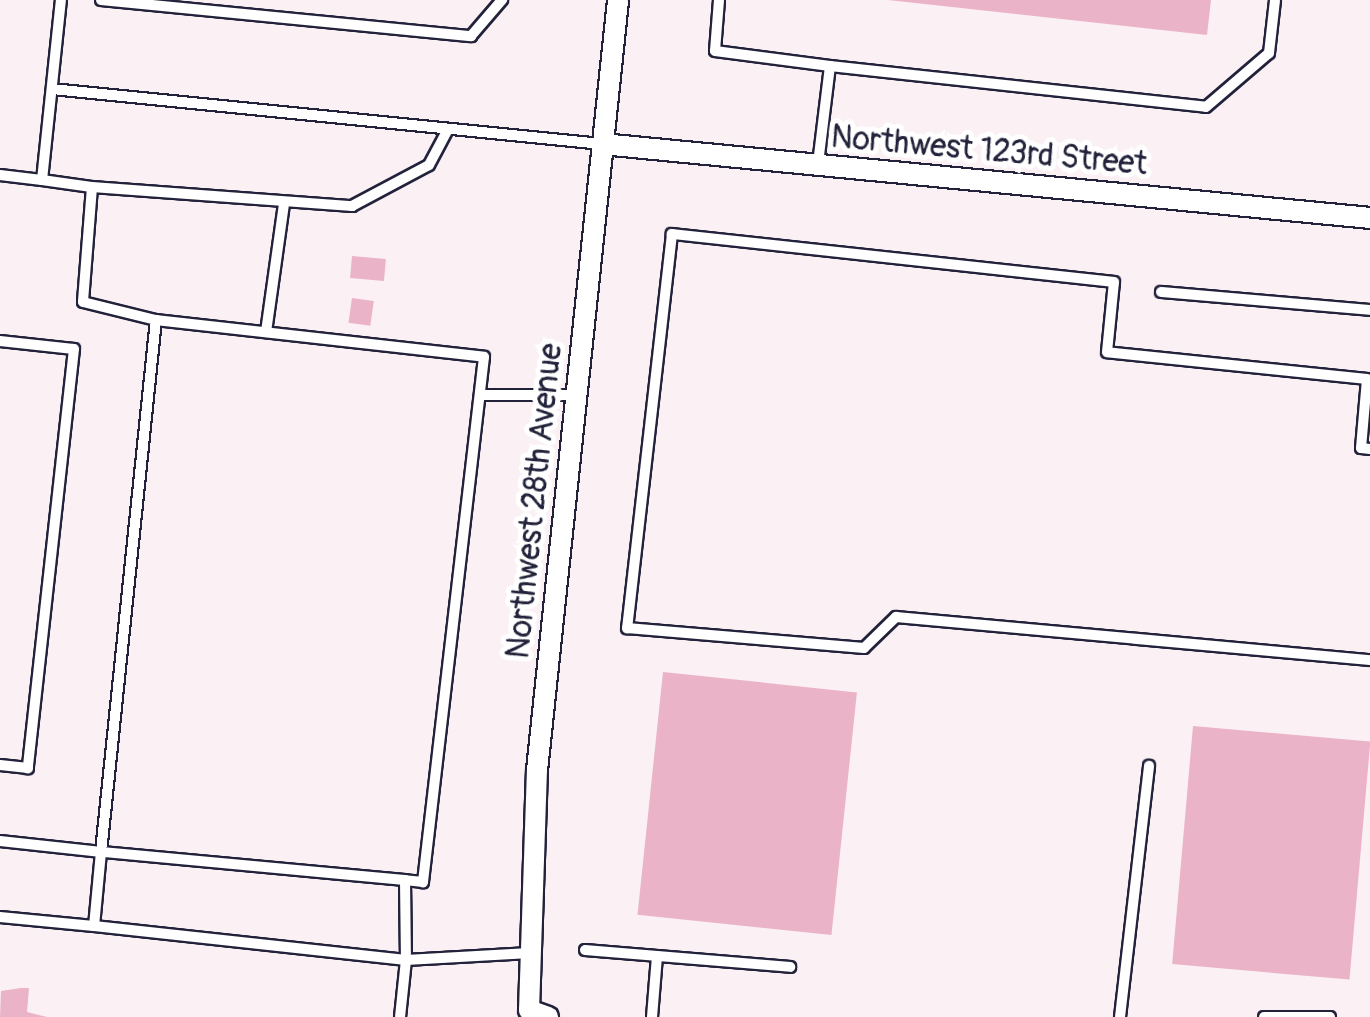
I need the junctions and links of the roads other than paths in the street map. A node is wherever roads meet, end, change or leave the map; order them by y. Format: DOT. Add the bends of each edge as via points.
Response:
graph roads {
  1 [pos="61,0"];
  2 [pos="101,0"];
  3 [pos="502,0"];
  4 [pos="618,0"];
  5 [pos="718,0"];
  6 [pos="1274,0"];
  7 [pos="830,66"];
  8 [pos="52,89"];
  9 [pos="448,130"];
  10 [pos="602,144"];
  11 [pos="818,164"];
  12 [pos="0,175"];
  13 [pos="42,180"];
  14 [pos="92,187"];
  15 [pos="284,204"];
  16 [pos="1370,218"];
  17 [pos="1161,292"];
  18 [pos="1370,310"];
  19 [pos="156,320"];
  20 [pos="266,332"];
  21 [pos="0,341"];
  22 [pos="480,395"];
  23 [pos="576,395"];
  24 [pos="1370,449"];
  25 [pos="1370,660"];
  26 [pos="0,764"];
  27 [pos="1149,766"];
  28 [pos="0,842"];
  29 [pos="102,852"];
  30 [pos="404,880"];
  31 [pos="0,917"];
  32 [pos="94,926"];
  33 [pos="0,929"];
  34 [pos="585,950"];
  35 [pos="531,953"];
  36 [pos="657,956"];
  37 [pos="406,960"];
  38 [pos="790,967"];
  39 [pos="539,1013"];
  40 [pos="1272,1016"];
  41 [pos="400,1017"];
  42 [pos="652,1017"];
  43 [pos="1120,1017"];
  44 [pos="1330,1017"];
  1 -- 8 [label="lane"];
  2 -- 3 [label="lane" via="472,36 493,22"];
  4 -- 10 [label="street, Northwest 28th Avenue"];
  5 -- 7 [label="lane" via="715,51"];
  6 -- 7 [label="lane" via="1269,53 1206,106"];
  7 -- 11 [label="lane"];
  8 -- 9 [label="lane"];
  8 -- 13 [label="lane"];
  9 -- 10 [label="lane"];
  9 -- 15 [label="lane" via="429,164 386,194 352,206"];
  10 -- 11 [label="street, Northwest 123rd Street"];
  10 -- 23 [label="street, Northwest 28th Avenue"];
  11 -- 16 [label="street, Northwest 123rd Street"];
  12 -- 13 [label="lane"];
  13 -- 14 [label="lane"];
  14 -- 15 [label="lane"];
  14 -- 19 [label="lane" via="83,302"];
  15 -- 20 [label="lane"];
  17 -- 18 [label="lane"];
  19 -- 20 [label="lane"];
  19 -- 29 [label="lane"];
  20 -- 22 [label="lane" via="484,357"];
  21 -- 26 [label="lane" via="74,349 28,768"];
  22 -- 23 [label="lane"];
  22 -- 30 [label="lane" via="423,882"];
  23 -- 35 [label="street, Northwest 28th Avenue" via="538,770"];
  24 -- 25 [label="lane" via="1361,448 1367,379 1107,352 1114,282 672,234 627,628 864,648 896,618"];
  27 -- 43 [label="lane"];
  28 -- 29 [label="lane"];
  29 -- 30 [label="lane"];
  29 -- 32 [label="lane"];
  30 -- 37 [label="lane"];
  31 -- 32 [label="lane"];
  31 -- 33 [label="lane"];
  32 -- 37 [label="lane"];
  34 -- 36 [label="lane"];
  35 -- 37 [label="lane"];
  35 -- 39 [label="street, Northwest 28th Avenue"];
  36 -- 38 [label="lane"];
  36 -- 42 [label="lane"];
  37 -- 41 [label="lane"];
  40 -- 44 [label="lane"];
}
